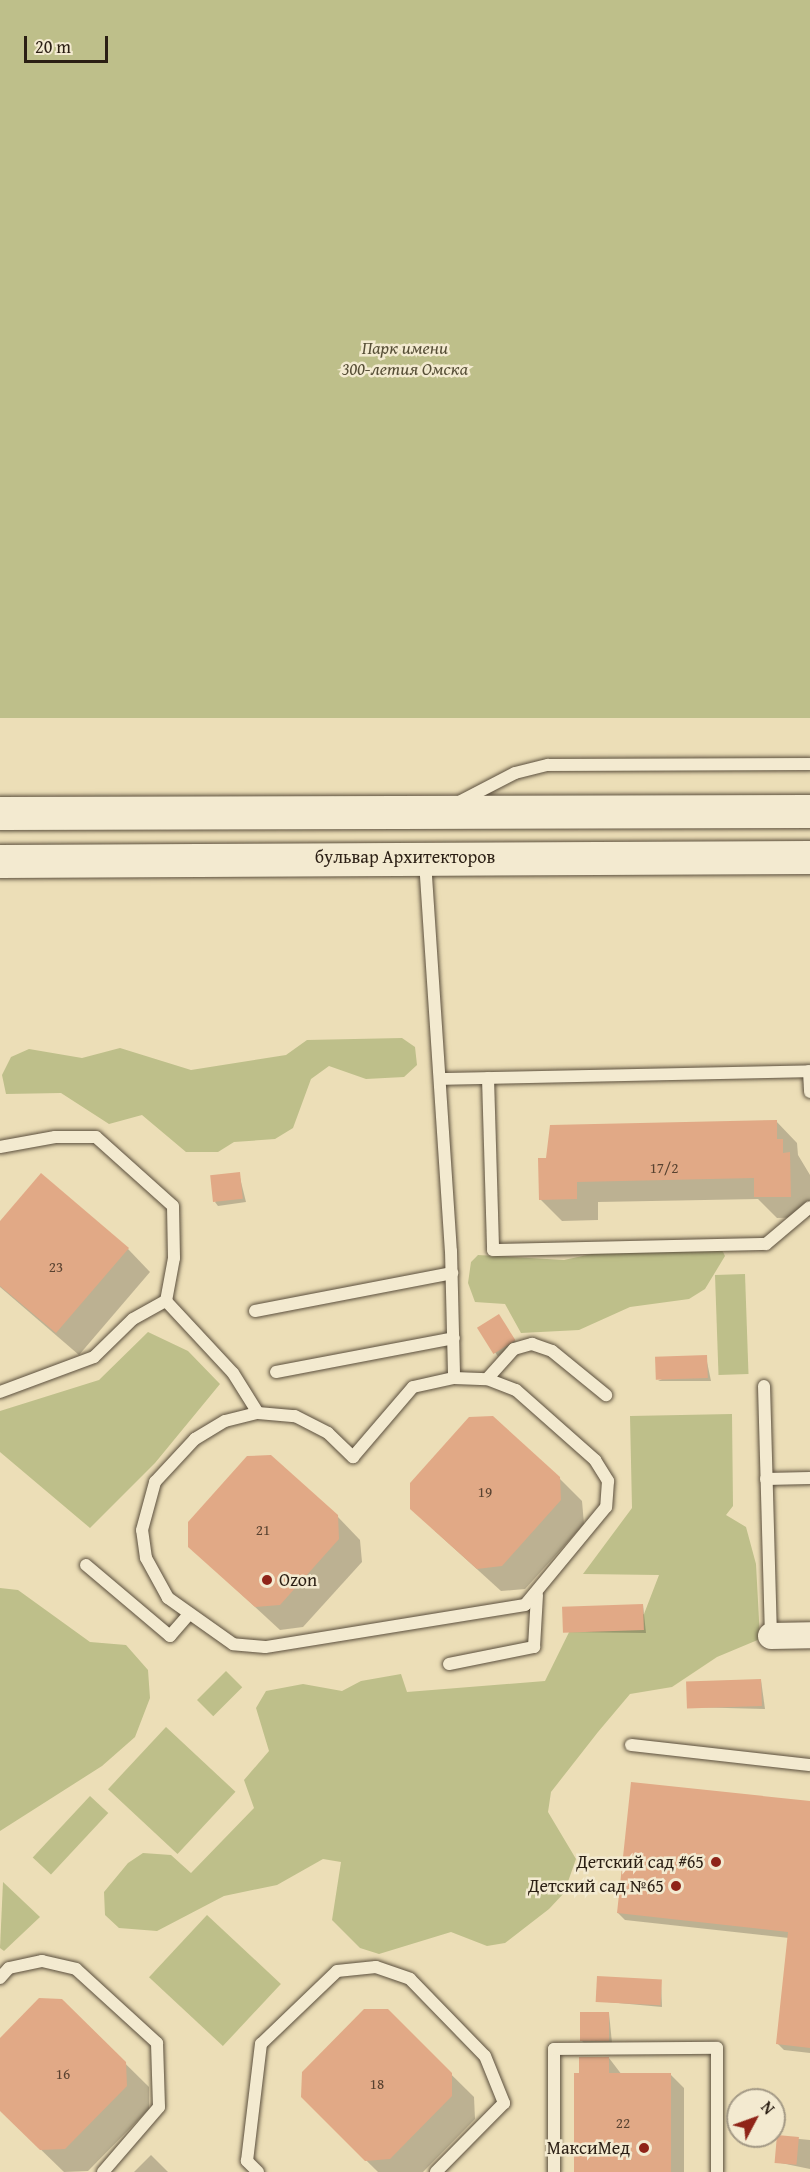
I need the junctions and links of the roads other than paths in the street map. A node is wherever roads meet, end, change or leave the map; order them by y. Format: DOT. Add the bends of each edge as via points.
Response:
graph roads {
  1 [pos="810,764"];
  2 [pos="810,811"];
  3 [pos="442,812"];
  4 [pos="0,813"];
  5 [pos="425,856"];
  6 [pos="810,857"];
  7 [pos="0,861"];
  8 [pos="810,1071"];
  9 [pos="489,1078"];
  10 [pos="440,1079"];
  11 [pos="810,1092"];
  12 [pos="0,1147"];
  13 [pos="810,1207"];
  14 [pos="452,1273"];
  15 [pos="166,1301"];
  16 [pos="255,1311"];
  17 [pos="454,1338"];
  18 [pos="276,1372"];
  19 [pos="454,1378"];
  20 [pos="487,1379"];
  21 [pos="764,1386"];
  22 [pos="0,1392"];
  23 [pos="606,1395"];
  24 [pos="258,1413"];
  25 [pos="810,1478"];
  26 [pos="766,1479"];
  27 [pos="86,1565"];
  28 [pos="537,1595"];
  29 [pos="188,1615"];
  30 [pos="810,1635"];
  31 [pos="771,1636"];
  32 [pos="449,1664"];
  33 [pos="631,1745"];
  34 [pos="810,1765"];
  35 [pos="0,1978"];
  36 [pos="103,2172"];
  37 [pos="258,2172"];
  38 [pos="436,2172"];
  39 [pos="554,2172"];
  40 [pos="717,2172"];
  1 -- 3 [label="lane" via="548,765 515,773"];
  2 -- 3 [label="main road"];
  3 -- 4 [label="main road"];
  5 -- 6 [label="main road, бульвар Архитекторов"];
  5 -- 7 [label="main road, бульвар Архитекторов"];
  5 -- 10 [label="lane"];
  8 -- 9 [label="lane"];
  8 -- 11 [label="lane"];
  9 -- 10 [label="lane"];
  9 -- 13 [label="lane" via="493,1250 766,1244"];
  10 -- 14 [label="lane"];
  12 -- 15 [label="lane" via="55,1137 96,1137 173,1206 174,1258"];
  14 -- 16 [label="lane"];
  14 -- 17 [label="lane"];
  15 -- 22 [label="lane" via="133,1319 94,1357"];
  15 -- 24 [label="lane" via="233,1373"];
  17 -- 18 [label="lane"];
  17 -- 19 [label="lane"];
  19 -- 20 [label="lane"];
  19 -- 24 [label="lane" via="414,1387 353,1457 328,1434 295,1416"];
  20 -- 23 [label="lane" via="514,1349 532,1344 552,1351"];
  20 -- 28 [label="lane" via="516,1390 595,1460 608,1481 606,1507"];
  21 -- 26 [label="lane"];
  24 -- 29 [label="lane" via="225,1421 195,1438 155,1482 147,1503 142,1530 146,1558 168,1598"];
  25 -- 26 [label="lane"];
  26 -- 31 [label="lane"];
  27 -- 29 [label="lane" via="170,1636"];
  28 -- 29 [label="lane" via="525,1605 502,1610 265,1647 233,1644"];
  28 -- 32 [label="lane" via="534,1647"];
  30 -- 31 [label="street"];
  33 -- 34 [label="lane"];
  35 -- 36 [label="lane" via="9,1968 42,1961 76,1969 157,2043 159,2107"];
  37 -- 38 [label="lane" via="247,2161 261,2044 337,1971 376,1967 410,1979 485,2056 504,2103"];
  39 -- 40 [label="lane" via="554,2049 717,2048"];
}
